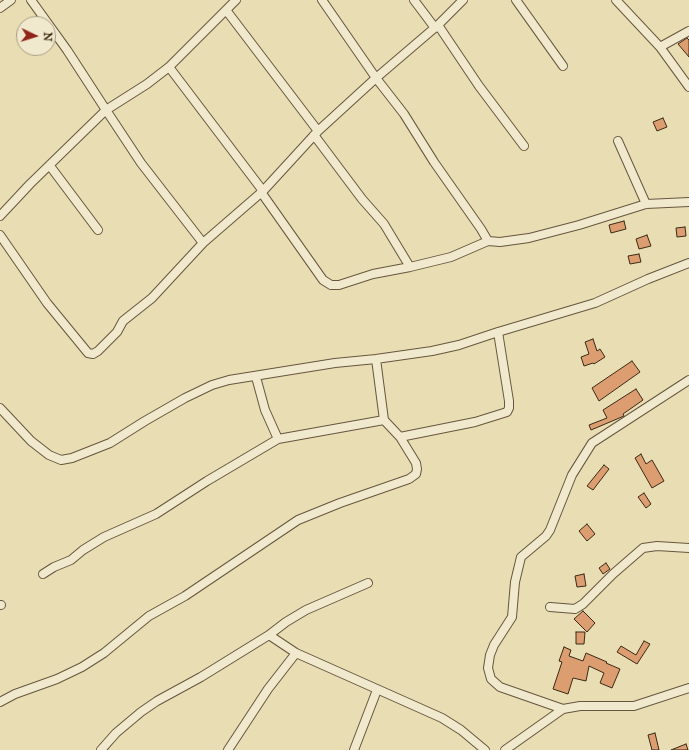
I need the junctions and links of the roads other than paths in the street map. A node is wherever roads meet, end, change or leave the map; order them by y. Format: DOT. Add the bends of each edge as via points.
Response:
graph roads {
  1 [pos="11,0"];
  2 [pos="31,0"];
  3 [pos="236,0"];
  4 [pos="322,0"];
  5 [pos="414,0"];
  6 [pos="463,0"];
  7 [pos="516,0"];
  8 [pos="616,0"];
  9 [pos="0,8"];
  10 [pos="226,10"];
  11 [pos="437,26"];
  12 [pos="689,31"];
  13 [pos="660,47"];
  14 [pos="563,66"];
  15 [pos="170,67"];
  16 [pos="376,78"];
  17 [pos="689,87"];
  18 [pos="106,110"];
  19 [pos="316,133"];
  20 [pos="618,141"];
  21 [pos="524,146"];
  22 [pos="50,166"];
  23 [pos="262,192"];
  24 [pos="689,202"];
  25 [pos="646,204"];
  26 [pos="0,216"];
  27 [pos="98,230"];
  28 [pos="0,235"];
  29 [pos="488,242"];
  30 [pos="203,243"];
  31 [pos="689,263"];
  32 [pos="410,267"];
  33 [pos="498,332"];
  34 [pos="376,360"];
  35 [pos="256,377"];
  36 [pos="689,380"];
  37 [pos="0,408"];
  38 [pos="384,420"];
  39 [pos="400,437"];
  40 [pos="278,439"];
  41 [pos="689,548"];
  42 [pos="43,574"];
  43 [pos="368,583"];
  44 [pos="550,608"];
  45 [pos="269,635"];
  46 [pos="296,653"];
  47 [pos="689,688"];
  48 [pos="378,690"];
  49 [pos="0,702"];
  50 [pos="563,709"];
  51 [pos="109,742"];
  52 [pos="101,750"];
  53 [pos="112,750"];
  54 [pos="228,750"];
  55 [pos="354,750"];
  56 [pos="485,750"];
  57 [pos="505,750"];
  1 -- 9 [label="street"];
  2 -- 18 [label="street"];
  3 -- 10 [label="street"];
  4 -- 16 [label="street"];
  5 -- 11 [label="street"];
  6 -- 11 [label="street"];
  7 -- 14 [label="street"];
  8 -- 13 [label="street"];
  10 -- 15 [label="street"];
  10 -- 19 [label="street"];
  11 -- 16 [label="street"];
  11 -- 21 [label="street"];
  12 -- 13 [label="street"];
  13 -- 17 [label="street"];
  15 -- 18 [label="street"];
  15 -- 23 [label="street"];
  16 -- 19 [label="street"];
  16 -- 29 [label="street" via="404,114"];
  18 -- 22 [label="street"];
  18 -- 30 [label="street" via="141,163"];
  19 -- 23 [label="street"];
  19 -- 32 [label="street" via="362,199 384,224"];
  20 -- 25 [label="street"];
  22 -- 26 [label="street"];
  22 -- 27 [label="street"];
  23 -- 30 [label="street"];
  23 -- 32 [label="street" via="324,280 331,285"];
  24 -- 25 [label="street"];
  25 -- 29 [label="street" via="529,238"];
  28 -- 30 [label="street" via="47,303 88,353 93,354 117,332 123,321 152,298"];
  29 -- 32 [label="street" via="451,257"];
  31 -- 33 [label="street" via="594,303"];
  33 -- 34 [label="street" via="459,345"];
  33 -- 39 [label="street" via="509,401 507,412 475,422"];
  34 -- 35 [label="street" via="335,363"];
  34 -- 38 [label="street"];
  35 -- 37 [label="street" via="212,384 110,443 61,460 49,455 31,441"];
  35 -- 40 [label="street" via="265,410"];
  36 -- 50 [label="street" via="592,443 572,475 550,530 521,557 512,617 490,655 488,668 491,679 500,687"];
  38 -- 39 [label="street"];
  38 -- 40 [label="street"];
  39 -- 49 [label="street" via="418,469 409,479 298,520 185,596 149,616 104,653 82,667"];
  40 -- 42 [label="street" via="156,514 104,537 71,560"];
  41 -- 44 [label="street" via="643,548 583,604 575,609"];
  43 -- 45 [label="street" via="306,610"];
  45 -- 46 [label="street"];
  45 -- 51 [label="street" via="141,712"];
  46 -- 48 [label="street"];
  46 -- 54 [label="street" via="268,689"];
  47 -- 50 [label="street" via="634,706 580,706"];
  48 -- 55 [label="street"];
  48 -- 56 [label="street" via="442,718"];
  50 -- 57 [label="street"];
  51 -- 52 [label="street"];
  51 -- 53 [label="street"];
}
